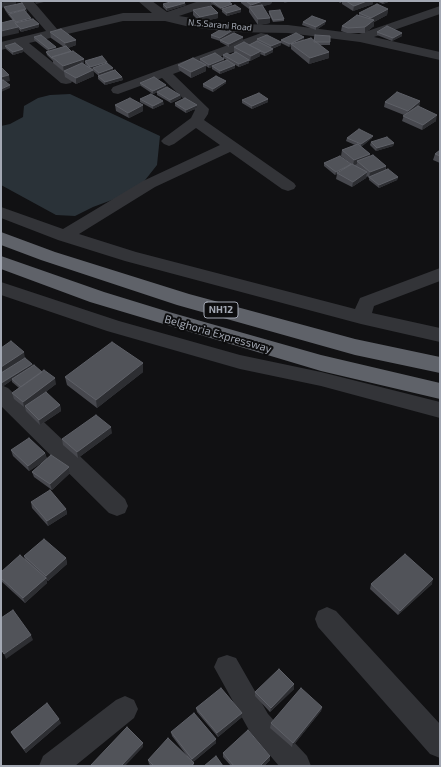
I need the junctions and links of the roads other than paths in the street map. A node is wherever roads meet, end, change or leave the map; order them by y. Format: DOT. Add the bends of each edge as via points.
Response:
graph roads {
  1 [pos="26,1"];
  2 [pos="144,1"];
  3 [pos="210,1"];
  4 [pos="440,10"];
  5 [pos="165,17"];
  6 [pos="288,29"];
  7 [pos="54,33"];
  8 [pos="360,38"];
  9 [pos="20,42"];
  10 [pos="1,46"];
  11 [pos="440,56"];
  12 [pos="164,73"];
  13 [pos="66,80"];
  14 [pos="118,90"];
  15 [pos="196,121"];
  16 [pos="169,141"];
  17 [pos="231,146"];
  18 [pos="288,186"];
  19 [pos="1,212"];
  20 [pos="64,236"];
  21 [pos="1,238"];
  22 [pos="1,262"];
  23 [pos="440,274"];
  24 [pos="1,288"];
  25 [pos="361,317"];
  26 [pos="440,335"];
  27 [pos="440,365"];
  28 [pos="440,391"];
  29 [pos="1,393"];
  30 [pos="440,410"];
  31 [pos="117,506"];
  32 [pos="327,619"];
  33 [pos="227,667"];
  34 [pos="125,709"];
  35 [pos="440,744"];
  36 [pos="53,766"];
  37 [pos="297,766"];
  1 -- 7 [label="street"];
  2 -- 5 [label="street"];
  3 -- 5 [label="street"];
  4 -- 8 [label="street"];
  5 -- 6 [label="street, N.S.Sarani Road" via="231,28"];
  5 -- 7 [label="street, N.S.Sarani Road" via="123,17"];
  6 -- 8 [label="street, N.S.Sarani Road"];
  6 -- 12 [label="street"];
  7 -- 9 [label="street, N.S.Sarani Road"];
  8 -- 11 [label="street, N.S.Sarani Road"];
  9 -- 10 [label="street, N.S.Sarani Road"];
  9 -- 13 [label="street"];
  12 -- 14 [label="street"];
  12 -- 15 [label="street" via="202,109"];
  15 -- 16 [label="street"];
  15 -- 17 [label="street"];
  17 -- 18 [label="street"];
  17 -- 20 [label="street" via="149,184"];
  19 -- 20 [label="street"];
  20 -- 25 [label="street" via="131,257"];
  21 -- 27 [label="highway, NH12" via="184,300 355,347"];
  22 -- 28 [label="highway, Belghoria Expressway / NH12" via="164,318 321,363"];
  23 -- 25 [label="street" via="366,302"];
  24 -- 30 [label="street" via="114,326 240,362 321,379"];
  25 -- 26 [label="street"];
  29 -- 31 [label="street"];
  32 -- 35 [label="street"];
  33 -- 37 [label="street" via="259,723"];
  34 -- 36 [label="street"];
}
